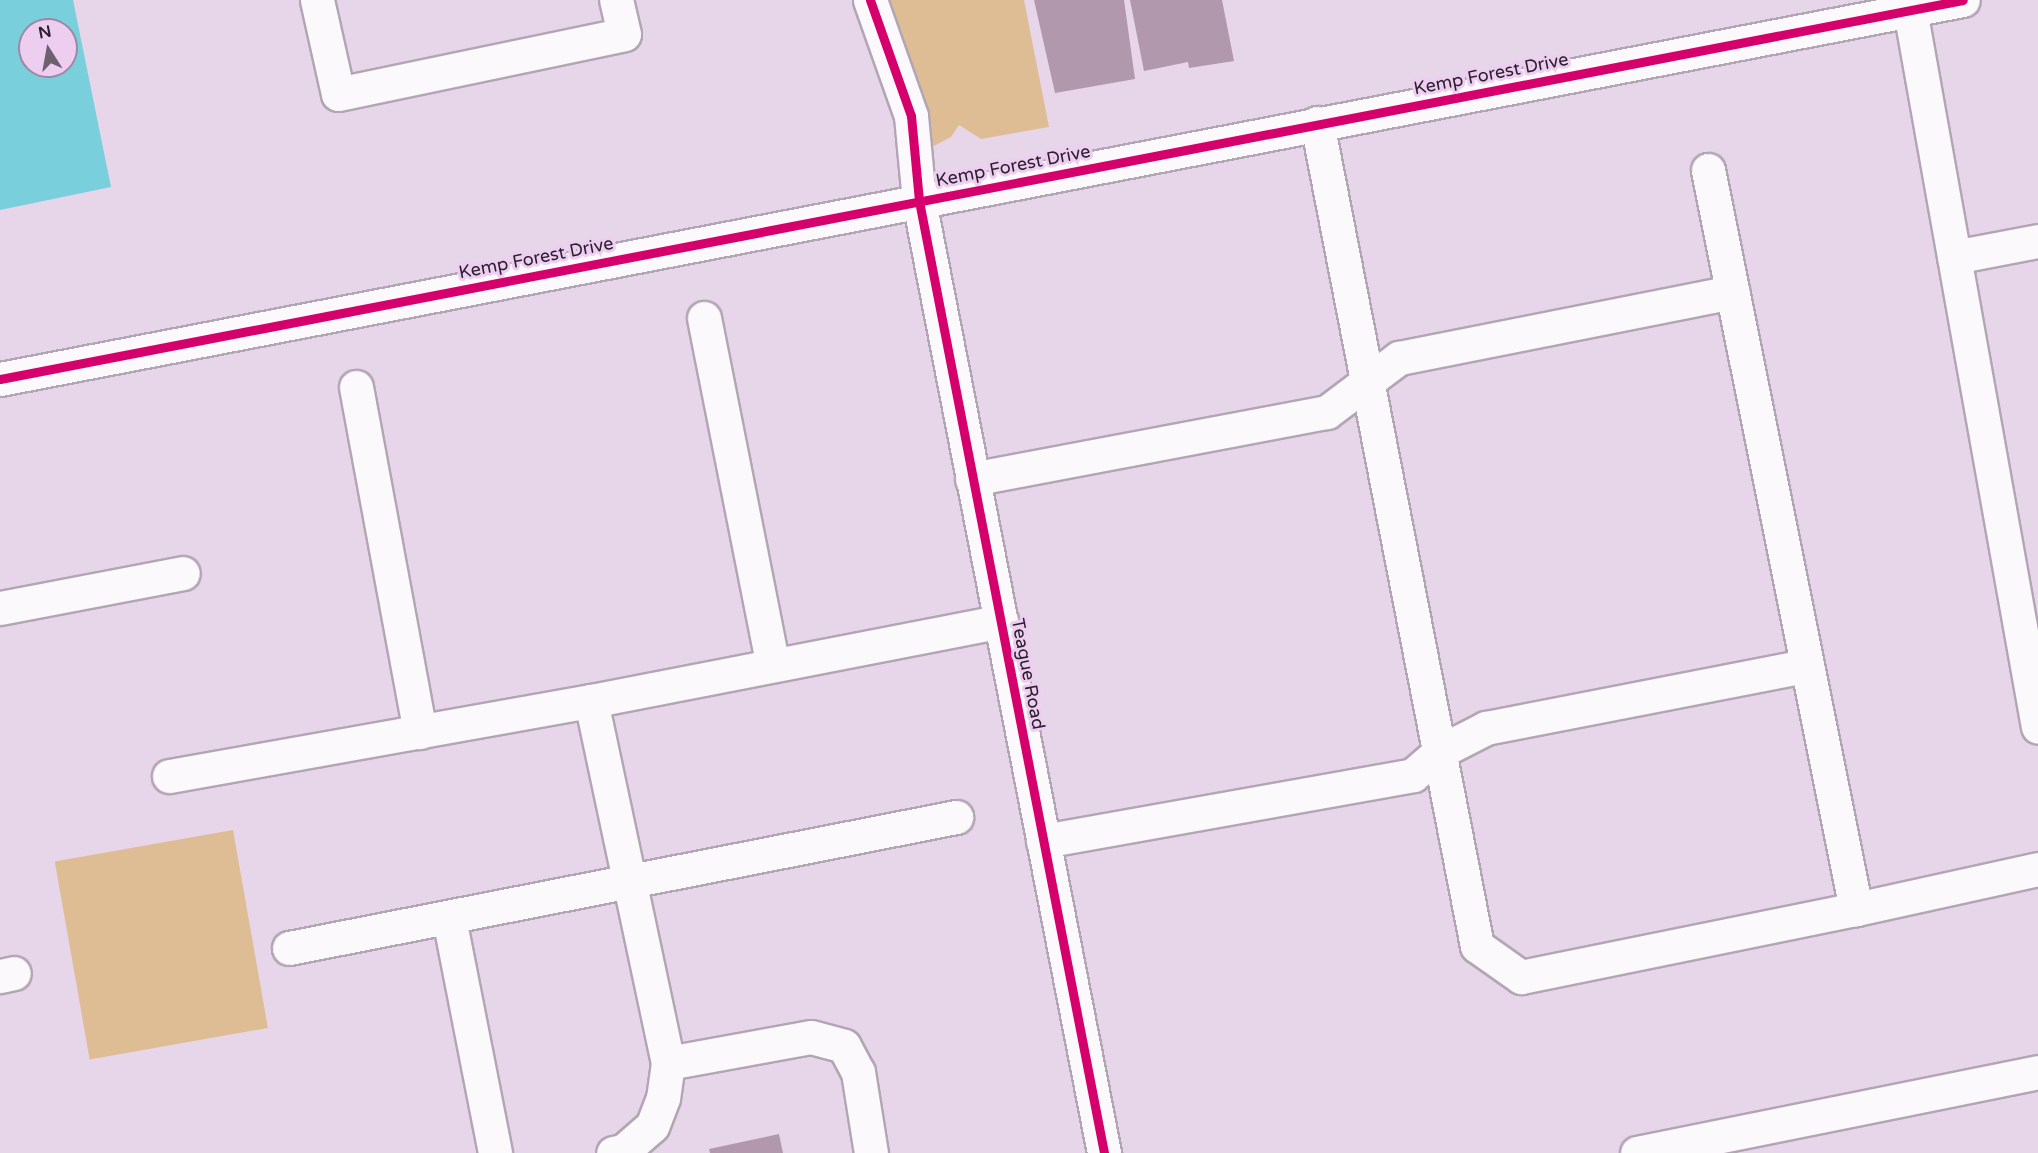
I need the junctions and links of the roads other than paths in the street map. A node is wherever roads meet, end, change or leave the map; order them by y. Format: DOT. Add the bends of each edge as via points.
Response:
graph roads {
  1 [pos="317,0"];
  2 [pos="616,0"];
  3 [pos="870,0"];
  4 [pos="1963,0"];
  5 [pos="1910,10"];
  6 [pos="1317,123"];
  7 [pos="1708,170"];
  8 [pos="920,201"];
  9 [pos="2038,241"];
  10 [pos="1954,257"];
  11 [pos="1733,292"];
  12 [pos="704,318"];
  13 [pos="0,379"];
  14 [pos="1365,382"];
  15 [pos="356,387"];
  16 [pos="972,479"];
  17 [pos="183,573"];
  18 [pos="0,608"];
  19 [pos="1001,621"];
  20 [pos="772,663"];
  21 [pos="1804,666"];
  22 [pos="591,701"];
  23 [pos="2038,727"];
  24 [pos="420,732"];
  25 [pos="1441,752"];
  26 [pos="169,776"];
  27 [pos="956,817"];
  28 [pos="1043,841"];
  29 [pos="2038,869"];
  30 [pos="629,883"];
  31 [pos="1856,909"];
  32 [pos="449,918"];
  33 [pos="289,948"];
  34 [pos="668,1063"];
  35 [pos="2038,1072"];
  36 [pos="495,1153"];
  37 [pos="613,1153"];
  38 [pos="871,1153"];
  39 [pos="1104,1153"];
  40 [pos="1637,1153"];
  1 -- 2 [label="street" via="338,94 624,34"];
  3 -- 8 [label="street, Teague Road" via="911,116"];
  4 -- 5 [label="street, Kemp Forest Drive"];
  5 -- 6 [label="street, Kemp Forest Drive"];
  5 -- 10 [label="street"];
  6 -- 8 [label="street, Kemp Forest Drive"];
  6 -- 14 [label="street"];
  7 -- 11 [label="street"];
  8 -- 13 [label="street, Kemp Forest Drive"];
  8 -- 16 [label="street, Teague Road"];
  9 -- 10 [label="street"];
  10 -- 23 [label="street"];
  11 -- 14 [label="street" via="1399,358"];
  11 -- 21 [label="street"];
  12 -- 20 [label="street"];
  14 -- 16 [label="street" via="1327,412"];
  14 -- 25 [label="street"];
  15 -- 24 [label="street"];
  16 -- 19 [label="street, Teague Road"];
  17 -- 18 [label="street"];
  19 -- 20 [label="street"];
  19 -- 28 [label="street, Teague Road"];
  20 -- 22 [label="street"];
  21 -- 25 [label="street" via="1486,728"];
  21 -- 31 [label="street"];
  22 -- 24 [label="street"];
  22 -- 30 [label="street"];
  24 -- 26 [label="street"];
  25 -- 28 [label="street" via="1413,775"];
  25 -- 31 [label="street" via="1477,946 1521,977"];
  27 -- 30 [label="street"];
  28 -- 39 [label="street, Teague Road"];
  29 -- 31 [label="street"];
  30 -- 32 [label="street"];
  30 -- 34 [label="street"];
  32 -- 33 [label="street"];
  32 -- 36 [label="street"];
  34 -- 37 [label="street" via="663,1098 652,1126 622,1151"];
  34 -- 38 [label="street" via="812,1037 844,1046 858,1072"];
  35 -- 40 [label="street"];
}
